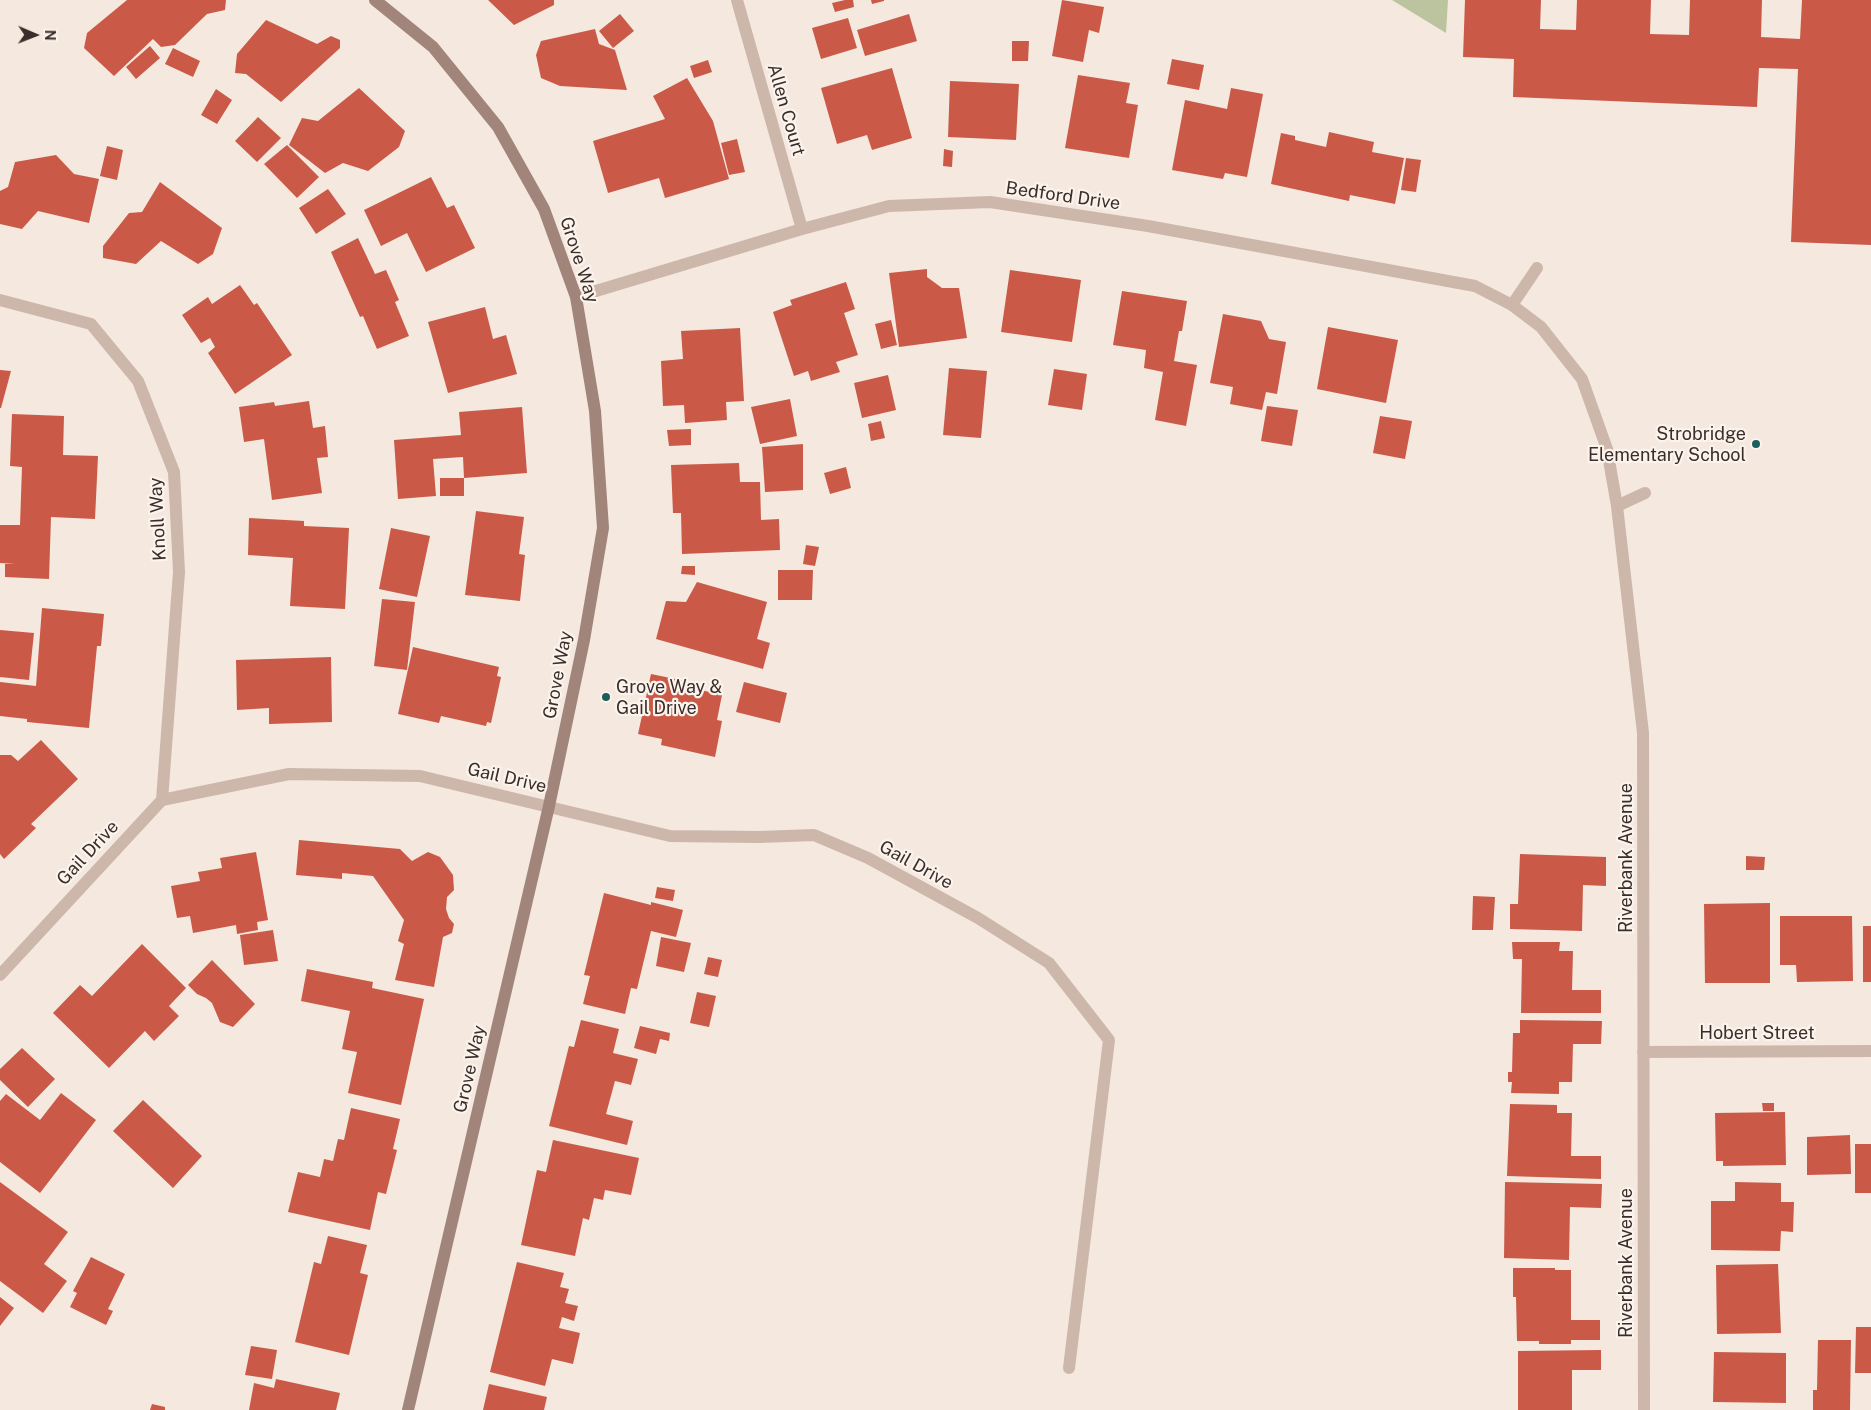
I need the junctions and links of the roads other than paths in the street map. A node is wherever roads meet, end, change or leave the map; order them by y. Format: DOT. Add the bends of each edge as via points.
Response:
graph roads {
  1 [pos="375,0"];
  2 [pos="737,0"];
  3 [pos="802,229"];
  4 [pos="1537,268"];
  5 [pos="576,297"];
  6 [pos="0,300"];
  7 [pos="1512,305"];
  8 [pos="1541,327"];
  9 [pos="1645,493"];
  10 [pos="1617,506"];
  11 [pos="162,800"];
  12 [pos="549,806"];
  13 [pos="0,975"];
  14 [pos="1871,1051"];
  15 [pos="1643,1052"];
  16 [pos="1069,1368"];
  17 [pos="408,1410"];
  18 [pos="1644,1410"];
  1 -- 5 [label="main road, Grove Way" via="433,46 498,127 544,209"];
  2 -- 3 [label="street, Allen Court"];
  3 -- 5 [label="street, Bedford Drive"];
  3 -- 7 [label="street, Bedford Drive" via="889,206 990,202 1148,226 1475,286"];
  4 -- 7 [label="street"];
  5 -- 12 [label="main road, Grove Way" via="595,411 603,528 584,640"];
  6 -- 11 [label="street, Knoll Way" via="91,324 138,381 174,472 179,572"];
  7 -- 8 [label="street, Bedford Drive"];
  8 -- 10 [label="street, Riverbank Avenue" via="1582,379 1607,449"];
  9 -- 10 [label="street"];
  10 -- 15 [label="street, Riverbank Avenue" via="1643,733"];
  11 -- 12 [label="street, Gail Drive" via="289,774 420,776"];
  11 -- 13 [label="street, Gail Drive"];
  12 -- 16 [label="street, Gail Drive" via="670,836 814,835 868,858 978,918 1049,963 1109,1040"];
  12 -- 17 [label="main road, Grove Way"];
  14 -- 15 [label="street, Hobert Street"];
  15 -- 18 [label="street, Riverbank Avenue"];
}
